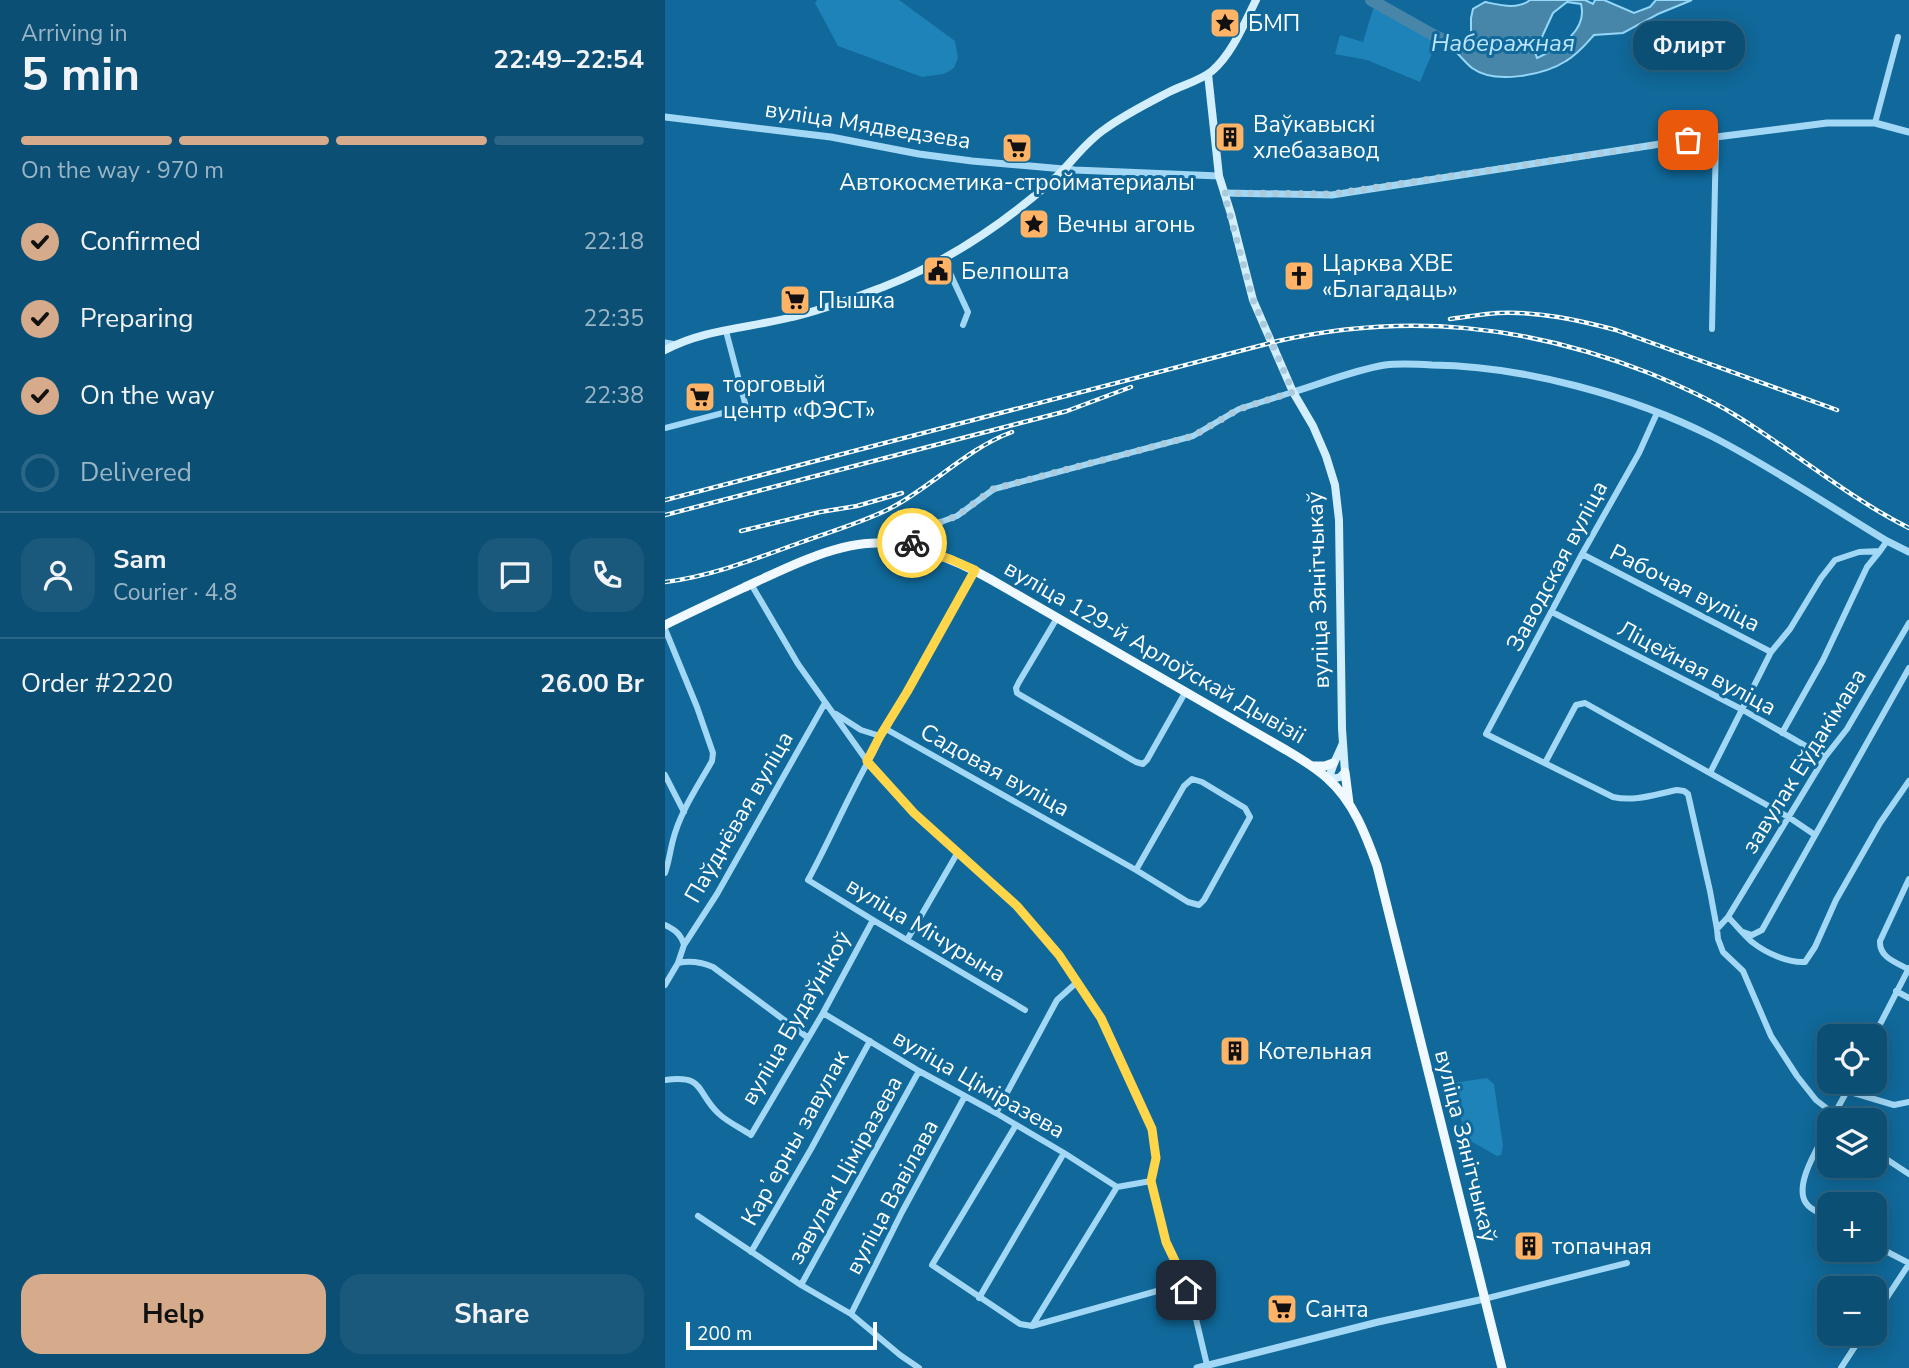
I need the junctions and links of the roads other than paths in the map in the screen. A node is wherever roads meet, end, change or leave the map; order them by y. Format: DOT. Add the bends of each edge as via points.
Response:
graph roads {
  1 [pos="1256,0"];
  2 [pos="1898,37"];
  3 [pos="1208,74"];
  4 [pos="665,117"];
  5 [pos="1875,123"];
  6 [pos="1909,132"];
  7 [pos="1716,136"];
  8 [pos="1065,169"];
  9 [pos="1219,176"];
  10 [pos="1224,193"];
  11 [pos="943,258"];
  12 [pos="963,325"];
  13 [pos="1712,330"];
  14 [pos="726,331"];
  15 [pos="665,343"];
  16 [pos="676,345"];
  17 [pos="665,351"];
  18 [pos="1293,392"];
  19 [pos="1657,413"];
  20 [pos="665,428"];
  21 [pos="1887,541"];
  22 [pos="911,547"];
  23 [pos="1879,551"];
  24 [pos="1909,552"];
  25 [pos="1581,554"];
  26 [pos="975,570"];
  27 [pos="751,584"];
  28 [pos="1552,612"];
  29 [pos="1058,618"];
  30 [pos="1909,622"];
  31 [pos="665,627"];
  32 [pos="1772,652"];
  33 [pos="1909,668"];
  34 [pos="1186,691"];
  35 [pos="825,703"];
  36 [pos="1742,710"];
  37 [pos="831,712"];
  38 [pos="885,729"];
  39 [pos="1782,733"];
  40 [pos="880,736"];
  41 [pos="1343,743"];
  42 [pos="1825,757"];
  43 [pos="867,761"];
  44 [pos="1333,762"];
  45 [pos="1545,763"];
  46 [pos="1311,766"];
  47 [pos="1345,772"];
  48 [pos="1710,773"];
  49 [pos="665,775"];
  50 [pos="1329,780"];
  51 [pos="1909,782"];
  52 [pos="1349,805"];
  53 [pos="684,812"];
  54 [pos="1790,818"];
  55 [pos="1815,835"];
  56 [pos="958,852"];
  57 [pos="1136,870"];
  58 [pos="665,873"];
  59 [pos="1909,879"];
  60 [pos="1728,917"];
  61 [pos="873,920"];
  62 [pos="665,925"];
  63 [pos="1717,929"];
  64 [pos="1743,932"];
  65 [pos="907,940"];
  66 [pos="684,945"];
  67 [pos="678,963"];
  68 [pos="1908,969"];
  69 [pos="1076,982"];
  70 [pos="665,985"];
  71 [pos="1896,991"];
  72 [pos="1909,998"];
  73 [pos="1025,1010"];
  74 [pos="823,1013"];
  75 [pos="1880,1024"];
  76 [pos="807,1037"];
  77 [pos="870,1041"];
  78 [pos="919,1071"];
  79 [pos="665,1080"];
  80 [pos="1857,1094"];
  81 [pos="965,1096"];
  82 [pos="1909,1102"];
  83 [pos="1824,1108"];
  84 [pos="996,1113"];
  85 [pos="1016,1125"];
  86 [pos="1817,1150"];
  87 [pos="1064,1153"];
  88 [pos="1887,1160"];
  89 [pos="1909,1174"];
  90 [pos="1151,1181"];
  91 [pos="1117,1187"];
  92 [pos="1817,1211"];
  93 [pos="698,1216"];
  94 [pos="751,1252"];
  95 [pos="1887,1252"];
  96 [pos="1627,1263"];
  97 [pos="1909,1263"];
  98 [pos="1182,1284"];
  99 [pos="801,1285"];
  100 [pos="1887,1297"];
  101 [pos="979,1298"];
  102 [pos="1484,1298"];
  103 [pos="851,1314"];
  104 [pos="1032,1325"];
  105 [pos="1855,1346"];
  106 [pos="1208,1367"];
  107 [pos="919,1368"];
  108 [pos="1197,1368"];
  109 [pos="1502,1368"];
  110 [pos="1840,1368"];
  1 -- 3 [label="main road" via="1235,41"];
  2 -- 5 [label="street"];
  3 -- 8 [label="main road" via="1105,128"];
  3 -- 9 [label="main road, вуліца Зянітчыкаў"];
  4 -- 8 [label="street, вуліца Мядведзева" via="831,137 972,161"];
  5 -- 6 [label="street"];
  5 -- 7 [label="street" via="1827,123"];
  7 -- 10 [label="street" via="1332,194"];
  7 -- 13 [label="street"];
  8 -- 9 [label="street, вуліца Мядведзева"];
  8 -- 11 [label="main road" via="1000,223"];
  9 -- 10 [label="main road, вуліца Зянітчыкаў"];
  10 -- 18 [label="main road, вуліца Зянітчыкаў" via="1253,300"];
  11 -- 12 [label="street" via="968,312"];
  11 -- 14 [label="main road" via="843,301"];
  14 -- 16 [label="main road"];
  14 -- 20 [label="street" via="746,407"];
  15 -- 16 [label="street"];
  16 -- 17 [label="main road"];
  18 -- 19 [label="street" via="1386,365 1465,365 1566,384"];
  18 -- 22 [label="street" via="1239,409 1193,436 993,489 957,516 919,530"];
  18 -- 41 [label="main road, вуліца Зянітчыкаў" via="1326,456 1337,496"];
  19 -- 21 [label="street" via="1751,458"];
  19 -- 25 [label="street, Заводская вуліца"];
  21 -- 23 [label="street"];
  21 -- 24 [label="street"];
  22 -- 26 [label="main road, вуліца 129-й Арлоўскай Дывізіі"];
  22 -- 27 [label="main road, вуліца 129-й Арлоўскай Дывізіі" via="877,543 842,548"];
  23 -- 32 [label="street" via="1835,560"];
  23 -- 39 [label="street"];
  25 -- 28 [label="street, Заводская вуліца"];
  25 -- 32 [label="street, Рабочая вуліца"];
  26 -- 29 [label="main road, вуліца 129-й Арлоўскай Дывізіі"];
  26 -- 38 [label="street, Садовая вуліца"];
  27 -- 31 [label="main road, вуліца 129-й Арлоўскай Дывізіі"];
  27 -- 35 [label="street"];
  28 -- 36 [label="street, Ліцейная вуліца"];
  28 -- 45 [label="street, Заводская вуліца" via="1486,734"];
  29 -- 34 [label="main road, вуліца 129-й Арлоўскай Дывізіі"];
  29 -- 34 [label="street" via="1019,682 1017,693 1102,743 1143,764"];
  30 -- 42 [label="street, завулак Еўдакімава" via="1847,729"];
  31 -- 53 [label="street" via="713,753"];
  32 -- 36 [label="street"];
  33 -- 55 [label="street"];
  34 -- 46 [label="main road, вуліца 129-й Арлоўскай Дывізіі"];
  35 -- 37 [label="street"];
  35 -- 66 [label="street, Паўднёвая вуліца"];
  36 -- 39 [label="street, Ліцейная вуліца"];
  36 -- 48 [label="street"];
  37 -- 40 [label="street"];
  37 -- 43 [label="street"];
  38 -- 40 [label="street"];
  38 -- 57 [label="street, Садовая вуліца"];
  39 -- 42 [label="street, Ліцейная вуліца"];
  40 -- 43 [label="street"];
  41 -- 44 [label="main road"];
  41 -- 47 [label="main road, вуліца Зянітчыкаў"];
  42 -- 54 [label="street, завулак Еўдакімава"];
  43 -- 56 [label="street" via="914,813"];
  43 -- 61 [label="street, вуліца Мічурына" via="808,880"];
  44 -- 46 [label="main road"];
  44 -- 50 [label="main road"];
  45 -- 48 [label="street" via="1576,705 1585,703"];
  45 -- 63 [label="street" via="1625,800 1677,790 1688,794"];
  46 -- 50 [label="main road, вуліца Зянітчыкаў"];
  47 -- 50 [label="main road"];
  47 -- 52 [label="main road"];
  48 -- 54 [label="street"];
  49 -- 53 [label="street"];
  50 -- 52 [label="main road, вуліца Зянітчыкаў"];
  51 -- 64 [label="street" via="1836,900 1808,960 1801,963 1780,957 1750,941"];
  52 -- 102 [label="main road, вуліца Зянітчыкаў" via="1380,878"];
  53 -- 58 [label="street"];
  54 -- 55 [label="street"];
  54 -- 60 [label="street, завулак Еўдакімава"];
  55 -- 64 [label="street" via="1762,930 1752,935"];
  56 -- 65 [label="street"];
  56 -- 69 [label="street" via="1017,906"];
  57 -- 57 [label="street, Садовая вуліца" via="1199,905 1250,817 1245,808 1192,779"];
  59 -- 68 [label="street" via="1879,948"];
  60 -- 63 [label="street, завулак Еўдакімава"];
  60 -- 64 [label="street"];
  61 -- 65 [label="street, вуліца Мічурына"];
  61 -- 74 [label="street, вуліца Будаўнікоў"];
  62 -- 66 [label="street" via="676,930"];
  63 -- 83 [label="street" via="1723,951 1743,971 1778,1046"];
  65 -- 73 [label="street, вуліца Мічурына"];
  66 -- 67 [label="street, Паўднёвая вуліца"];
  67 -- 70 [label="street, Паўднёвая вуліца"];
  67 -- 76 [label="street" via="713,967"];
  68 -- 71 [label="street"];
  69 -- 84 [label="street" via="1057,1000"];
  69 -- 90 [label="street" via="1101,1018 1152,1129 1156,1158"];
  71 -- 72 [label="street"];
  71 -- 75 [label="street"];
  74 -- 76 [label="street, вуліца Будаўнікоў"];
  74 -- 77 [label="street, вуліца Ціміразева"];
  76 -- 79 [label="street, вуліца Будаўнікоў" via="751,1135 720,1115 690,1079"];
  77 -- 78 [label="street, вуліца Ціміразева"];
  77 -- 94 [label="street, Карʼерны завулак"];
  78 -- 81 [label="street, вуліца Ціміразева"];
  78 -- 99 [label="street, завулак Ціміразева"];
  80 -- 82 [label="street" via="1894,1105"];
  81 -- 84 [label="street, вуліца Ціміразева"];
  81 -- 103 [label="street, вуліца Вавілава"];
  84 -- 85 [label="street, вуліца Ціміразева"];
  85 -- 87 [label="street, вуліца Ціміразева"];
  85 -- 101 [label="street" via="932,1265"];
  86 -- 92 [label="street" via="1802,1185 1807,1205"];
  87 -- 91 [label="street, вуліца Ціміразева"];
  87 -- 101 [label="street"];
  88 -- 89 [label="street"];
  90 -- 91 [label="street"];
  90 -- 98 [label="street"];
  91 -- 104 [label="street"];
  93 -- 94 [label="street"];
  94 -- 99 [label="street"];
  95 -- 97 [label="street"];
  96 -- 102 [label="street"];
  97 -- 100 [label="street"];
  98 -- 104 [label="street"];
  98 -- 106 [label="street" via="1191,1298"];
  99 -- 103 [label="street"];
  101 -- 104 [label="street" via="1020,1324"];
  102 -- 106 [label="street"];
  102 -- 109 [label="main road, вуліца Зянітчыкаў"];
  103 -- 107 [label="street"];
  105 -- 110 [label="street"];
  106 -- 108 [label="street"];
}
